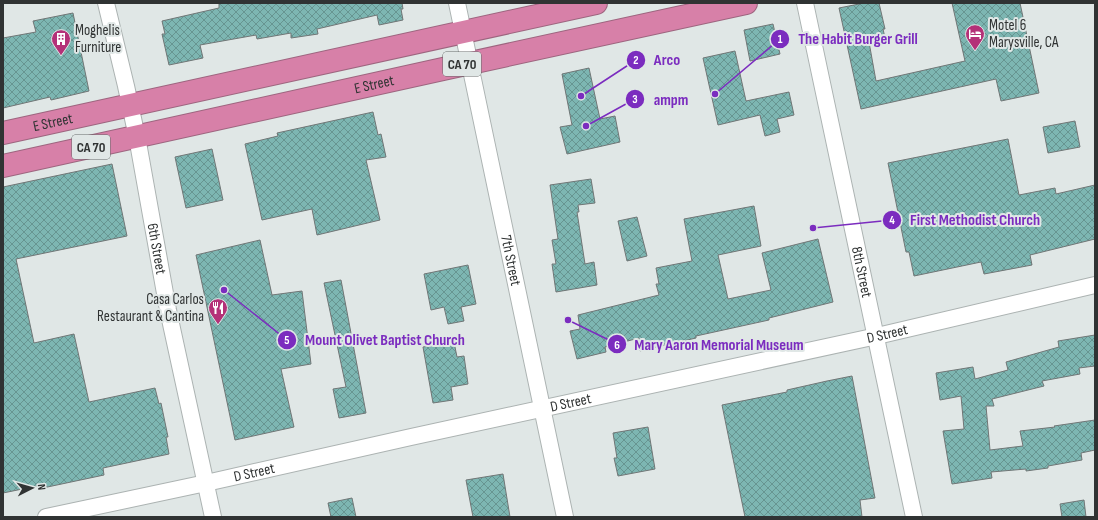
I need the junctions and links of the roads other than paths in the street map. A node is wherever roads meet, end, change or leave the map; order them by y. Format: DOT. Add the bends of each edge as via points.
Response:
graph roads {
  1 [pos="106,3"];
  2 [pos="457,3"];
  3 [pos="596,3"];
  4 [pos="746,3"];
  5 [pos="806,3"];
  6 [pos="464,32"];
  7 [pos="471,63"];
  8 [pos="130,106"];
  9 [pos="3,133"];
  10 [pos="137,137"];
  11 [pos="3,166"];
  12 [pos="1095,285"];
  13 [pos="877,336"];
  14 [pos="542,409"];
  15 [pos="206,483"];
  16 [pos="46,517"];
  17 [pos="213,517"];
  18 [pos="565,517"];
  19 [pos="914,517"];
  1 -- 8 [label="street, 6th Street"];
  2 -- 6 [label="street, 7th Street"];
  3 -- 6 [label="highway, E Street / CA 70"];
  4 -- 7 [label="highway, E Street / CA 70"];
  5 -- 13 [label="street, 8th Street"];
  6 -- 7 [label="street, 7th Street"];
  6 -- 8 [label="highway, E Street / CA 70"];
  7 -- 10 [label="highway, E Street / CA 70"];
  7 -- 14 [label="street, 7th Street"];
  8 -- 9 [label="highway, E Street / CA 70"];
  8 -- 10 [label="street, 6th Street"];
  10 -- 11 [label="highway, E Street / CA 70"];
  10 -- 15 [label="street, 6th Street" via="168,310"];
  12 -- 13 [label="street, D Street"];
  13 -- 14 [label="street, D Street"];
  13 -- 19 [label="street, 8th Street"];
  14 -- 15 [label="street, D Street"];
  14 -- 18 [label="street, 7th Street"];
  15 -- 16 [label="street, D Street"];
  15 -- 17 [label="street, 6th Street"];
}
